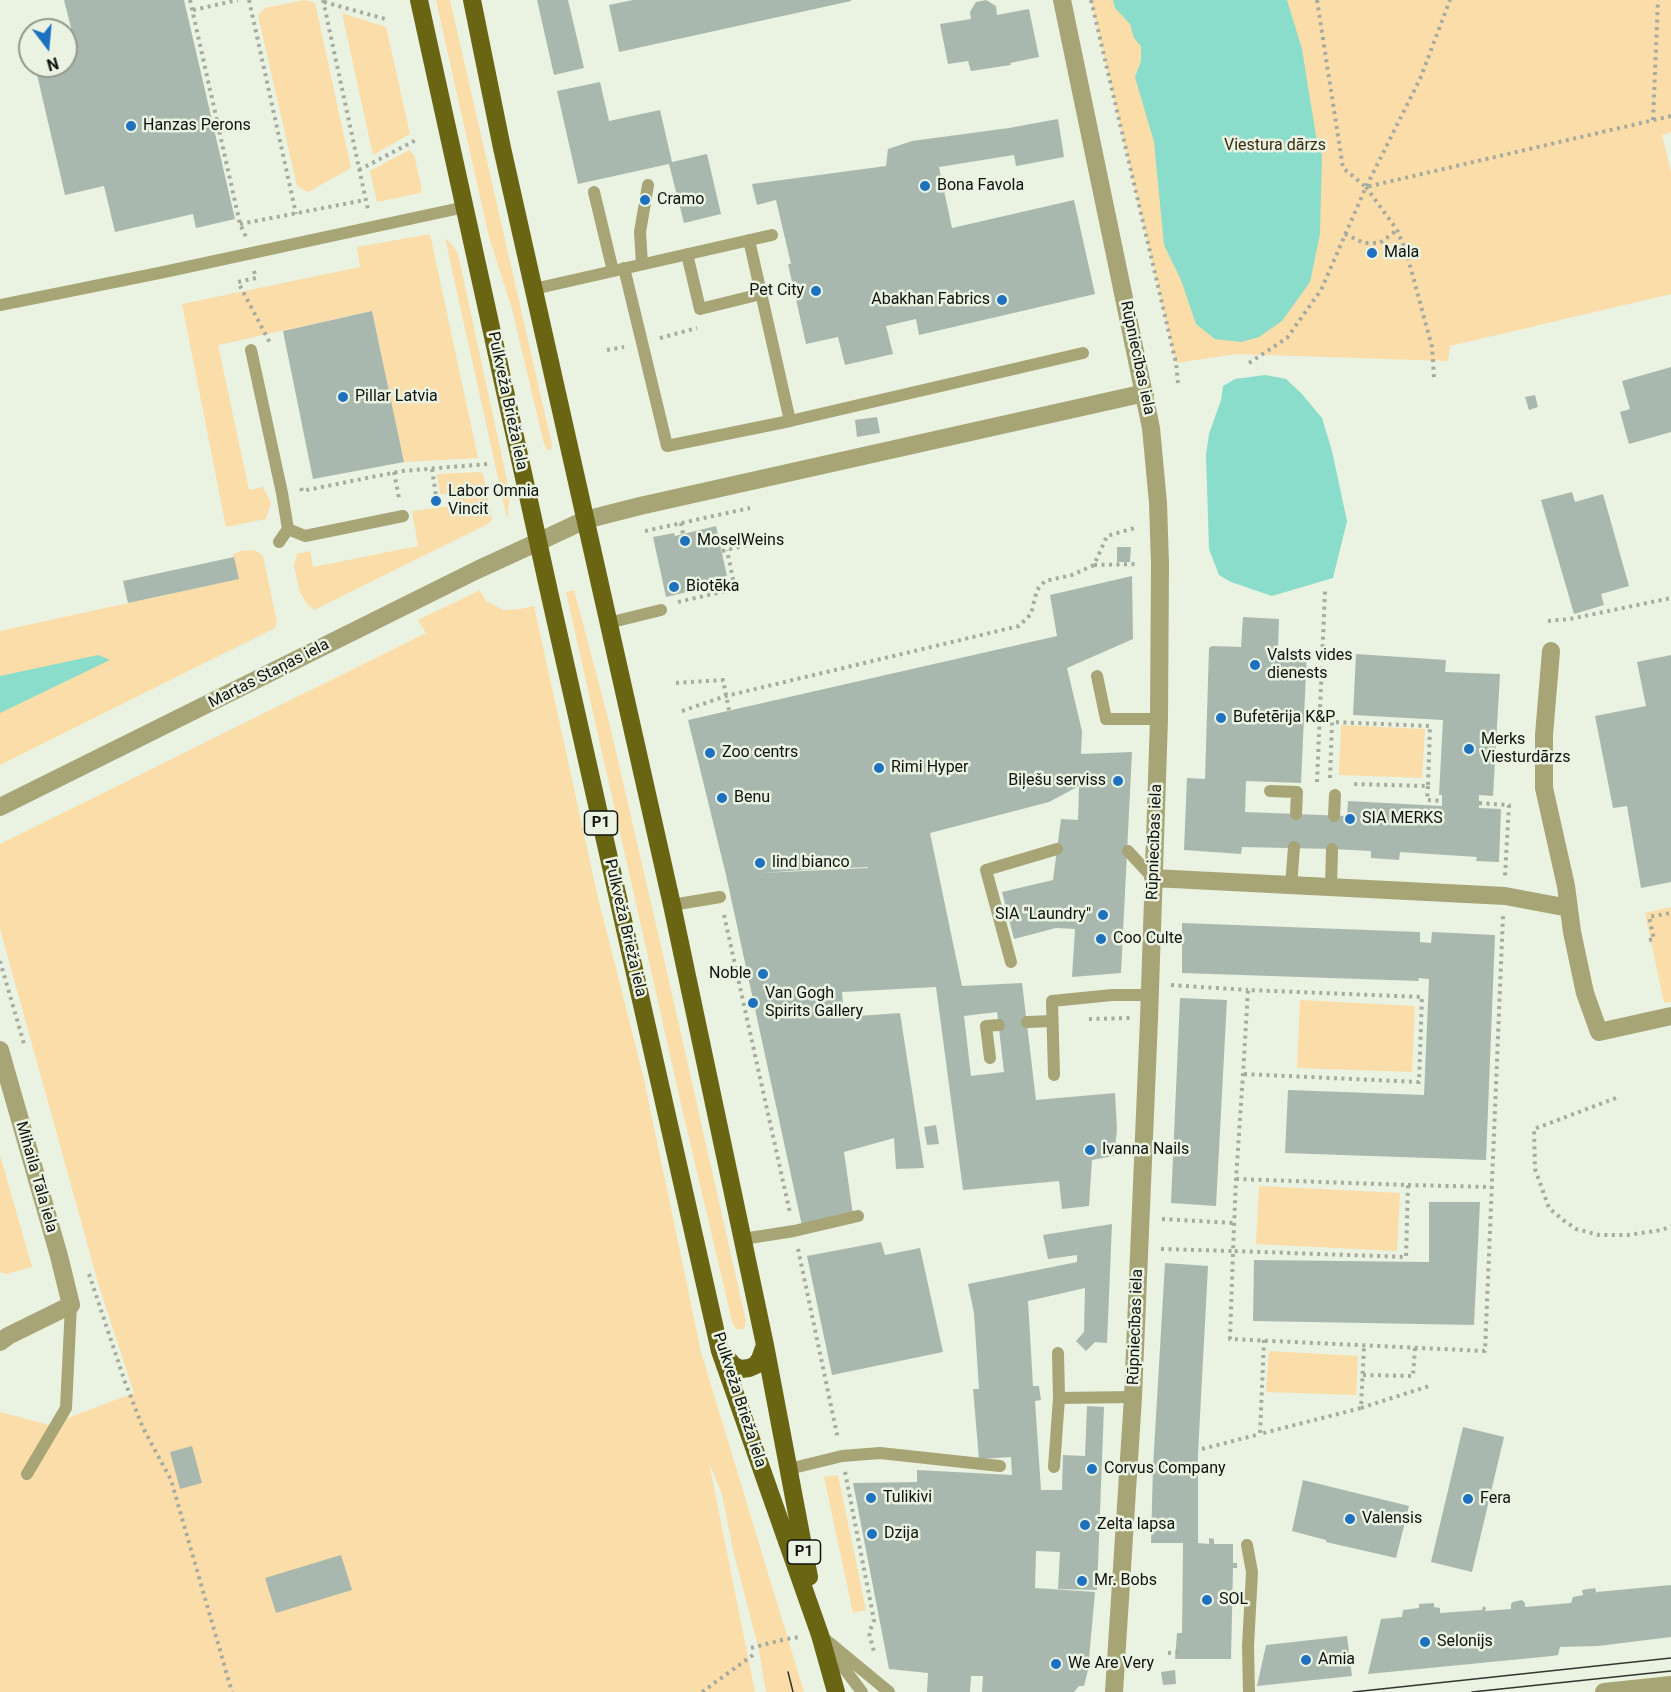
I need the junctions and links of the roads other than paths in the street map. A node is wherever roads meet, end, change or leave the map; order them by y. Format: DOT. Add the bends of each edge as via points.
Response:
graph roads {
  1 [pos="419,0"];
  2 [pos="472,0"];
  3 [pos="1062,0"];
  4 [pos="648,185"];
  5 [pos="594,192"];
  6 [pos="465,207"];
  7 [pos="772,235"];
  8 [pos="749,240"];
  9 [pos="687,254"];
  10 [pos="642,264"];
  11 [pos="619,269"];
  12 [pos="534,289"];
  13 [pos="761,294"];
  14 [pos="0,304"];
  15 [pos="251,350"];
  16 [pos="1083,353"];
  17 [pos="1145,393"];
  18 [pos="790,421"];
  19 [pos="403,516"];
  20 [pos="585,520"];
  21 [pos="288,529"];
  22 [pos="279,542"];
  23 [pos="538,543"];
  24 [pos="661,610"];
  25 [pos="608,623"];
  26 [pos="1551,651"];
  27 [pos="1096,676"];
  28 [pos="1160,719"];
  29 [pos="1270,791"];
  30 [pos="1335,795"];
  31 [pos="0,807"];
  32 [pos="1296,814"];
  33 [pos="1334,816"];
  34 [pos="1294,847"];
  35 [pos="1057,849"];
  36 [pos="1332,849"];
  37 [pos="1128,851"];
  38 [pos="1153,878"];
  39 [pos="1291,886"];
  40 [pos="1331,888"];
  41 [pos="720,897"];
  42 [pos="672,905"];
  43 [pos="1569,908"];
  44 [pos="1011,962"];
  45 [pos="1149,995"];
  46 [pos="1671,1016"];
  47 [pos="1052,1021"];
  48 [pos="1027,1022"];
  49 [pos="999,1025"];
  50 [pos="0,1050"];
  51 [pos="990,1058"];
  52 [pos="1054,1075"];
  53 [pos="858,1216"];
  54 [pos="743,1239"];
  55 [pos="70,1305"];
  56 [pos="0,1342"];
  57 [pos="765,1345"];
  58 [pos="720,1351"];
  59 [pos="1058,1353"];
  60 [pos="1133,1397"];
  61 [pos="1059,1398"];
  62 [pos="1000,1466"];
  63 [pos="1053,1467"];
  64 [pos="789,1469"];
  65 [pos="27,1474"];
  66 [pos="1247,1545"];
  67 [pos="820,1635"];
  68 [pos="1671,1685"];
  69 [pos="836,1692"];
  70 [pos="862,1692"];
  71 [pos="889,1692"];
  72 [pos="1114,1692"];
  73 [pos="1250,1692"];
  74 [pos="1604,1692"];
  1 -- 6 [label="main road, Pulkveža Brieža iela / P1"];
  2 -- 12 [label="main road, Pulkveža Brieža iela / P1"];
  3 -- 17 [label="street, Rūpniecības iela"];
  4 -- 10 [label="lane" via="640,231"];
  5 -- 11 [label="lane"];
  6 -- 14 [label="lane"];
  6 -- 23 [label="main road, Pulkveža Brieža iela / P1"];
  7 -- 8 [label="lane"];
  8 -- 9 [label="lane"];
  8 -- 13 [label="lane"];
  9 -- 10 [label="lane"];
  9 -- 13 [label="lane" via="700,309"];
  10 -- 11 [label="lane"];
  11 -- 12 [label="lane"];
  11 -- 18 [label="lane" via="667,446"];
  12 -- 20 [label="main road, Pulkveža Brieža iela / P1"];
  13 -- 18 [label="lane"];
  15 -- 21 [label="lane"];
  16 -- 18 [label="lane"];
  17 -- 20 [label="street, Martas Staņas iela"];
  17 -- 28 [label="street, Rūpniecības iela" via="1157,492"];
  19 -- 21 [label="lane" via="305,536"];
  20 -- 23 [label="street, Martas Staņas iela"];
  20 -- 25 [label="main road, Pulkveža Brieža iela / P1"];
  21 -- 22 [label="lane"];
  23 -- 31 [label="street, Martas Staņas iela"];
  23 -- 58 [label="main road, Pulkveža Brieža iela / P1"];
  24 -- 25 [label="lane"];
  25 -- 42 [label="main road, Pulkveža Brieža iela / P1"];
  26 -- 43 [label="street" via="1544,788"];
  27 -- 28 [label="lane" via="1106,719"];
  28 -- 38 [label="street, Rūpniecības iela"];
  29 -- 32 [label="lane" via="1297,792"];
  30 -- 33 [label="lane"];
  34 -- 39 [label="lane"];
  35 -- 44 [label="lane" via="986,870"];
  36 -- 40 [label="lane"];
  37 -- 38 [label="lane"];
  38 -- 39 [label="street"];
  38 -- 45 [label="street, Rūpniecības iela"];
  39 -- 40 [label="street"];
  40 -- 43 [label="street" via="1505,896"];
  41 -- 42 [label="lane"];
  42 -- 54 [label="main road, Pulkveža Brieža iela / P1"];
  43 -- 46 [label="street" via="1578,968 1599,1032"];
  45 -- 47 [label="lane" via="1052,1001"];
  45 -- 60 [label="street, Rūpniecības iela"];
  47 -- 48 [label="lane"];
  47 -- 52 [label="lane"];
  49 -- 51 [label="lane" via="986,1026"];
  50 -- 55 [label="street, Mihaila Tāla iela"];
  53 -- 54 [label="lane"];
  54 -- 57 [label="main road, Pulkveža Brieža iela / P1"];
  55 -- 56 [label="street"];
  55 -- 65 [label="lane" via="66,1408"];
  57 -- 58 [label="main road" via="756,1365 749,1368 734,1366"];
  57 -- 64 [label="main road, Pulkveža Brieža iela / P1"];
  58 -- 67 [label="main road, Pulkveža Brieža iela / P1"];
  59 -- 61 [label="lane"];
  60 -- 61 [label="lane"];
  60 -- 72 [label="street, Rūpniecības iela"];
  61 -- 63 [label="lane"];
  62 -- 64 [label="lane" via="880,1453 842,1456"];
  64 -- 67 [label="main road, Pulkveža Brieža iela / P1"];
  66 -- 73 [label="lane" via="1252,1572"];
  67 -- 69 [label="main road, Pulkveža Brieža iela / P1"];
  67 -- 70 [label="lane"];
  67 -- 71 [label="lane"];
  68 -- 74 [label="street"];
}
